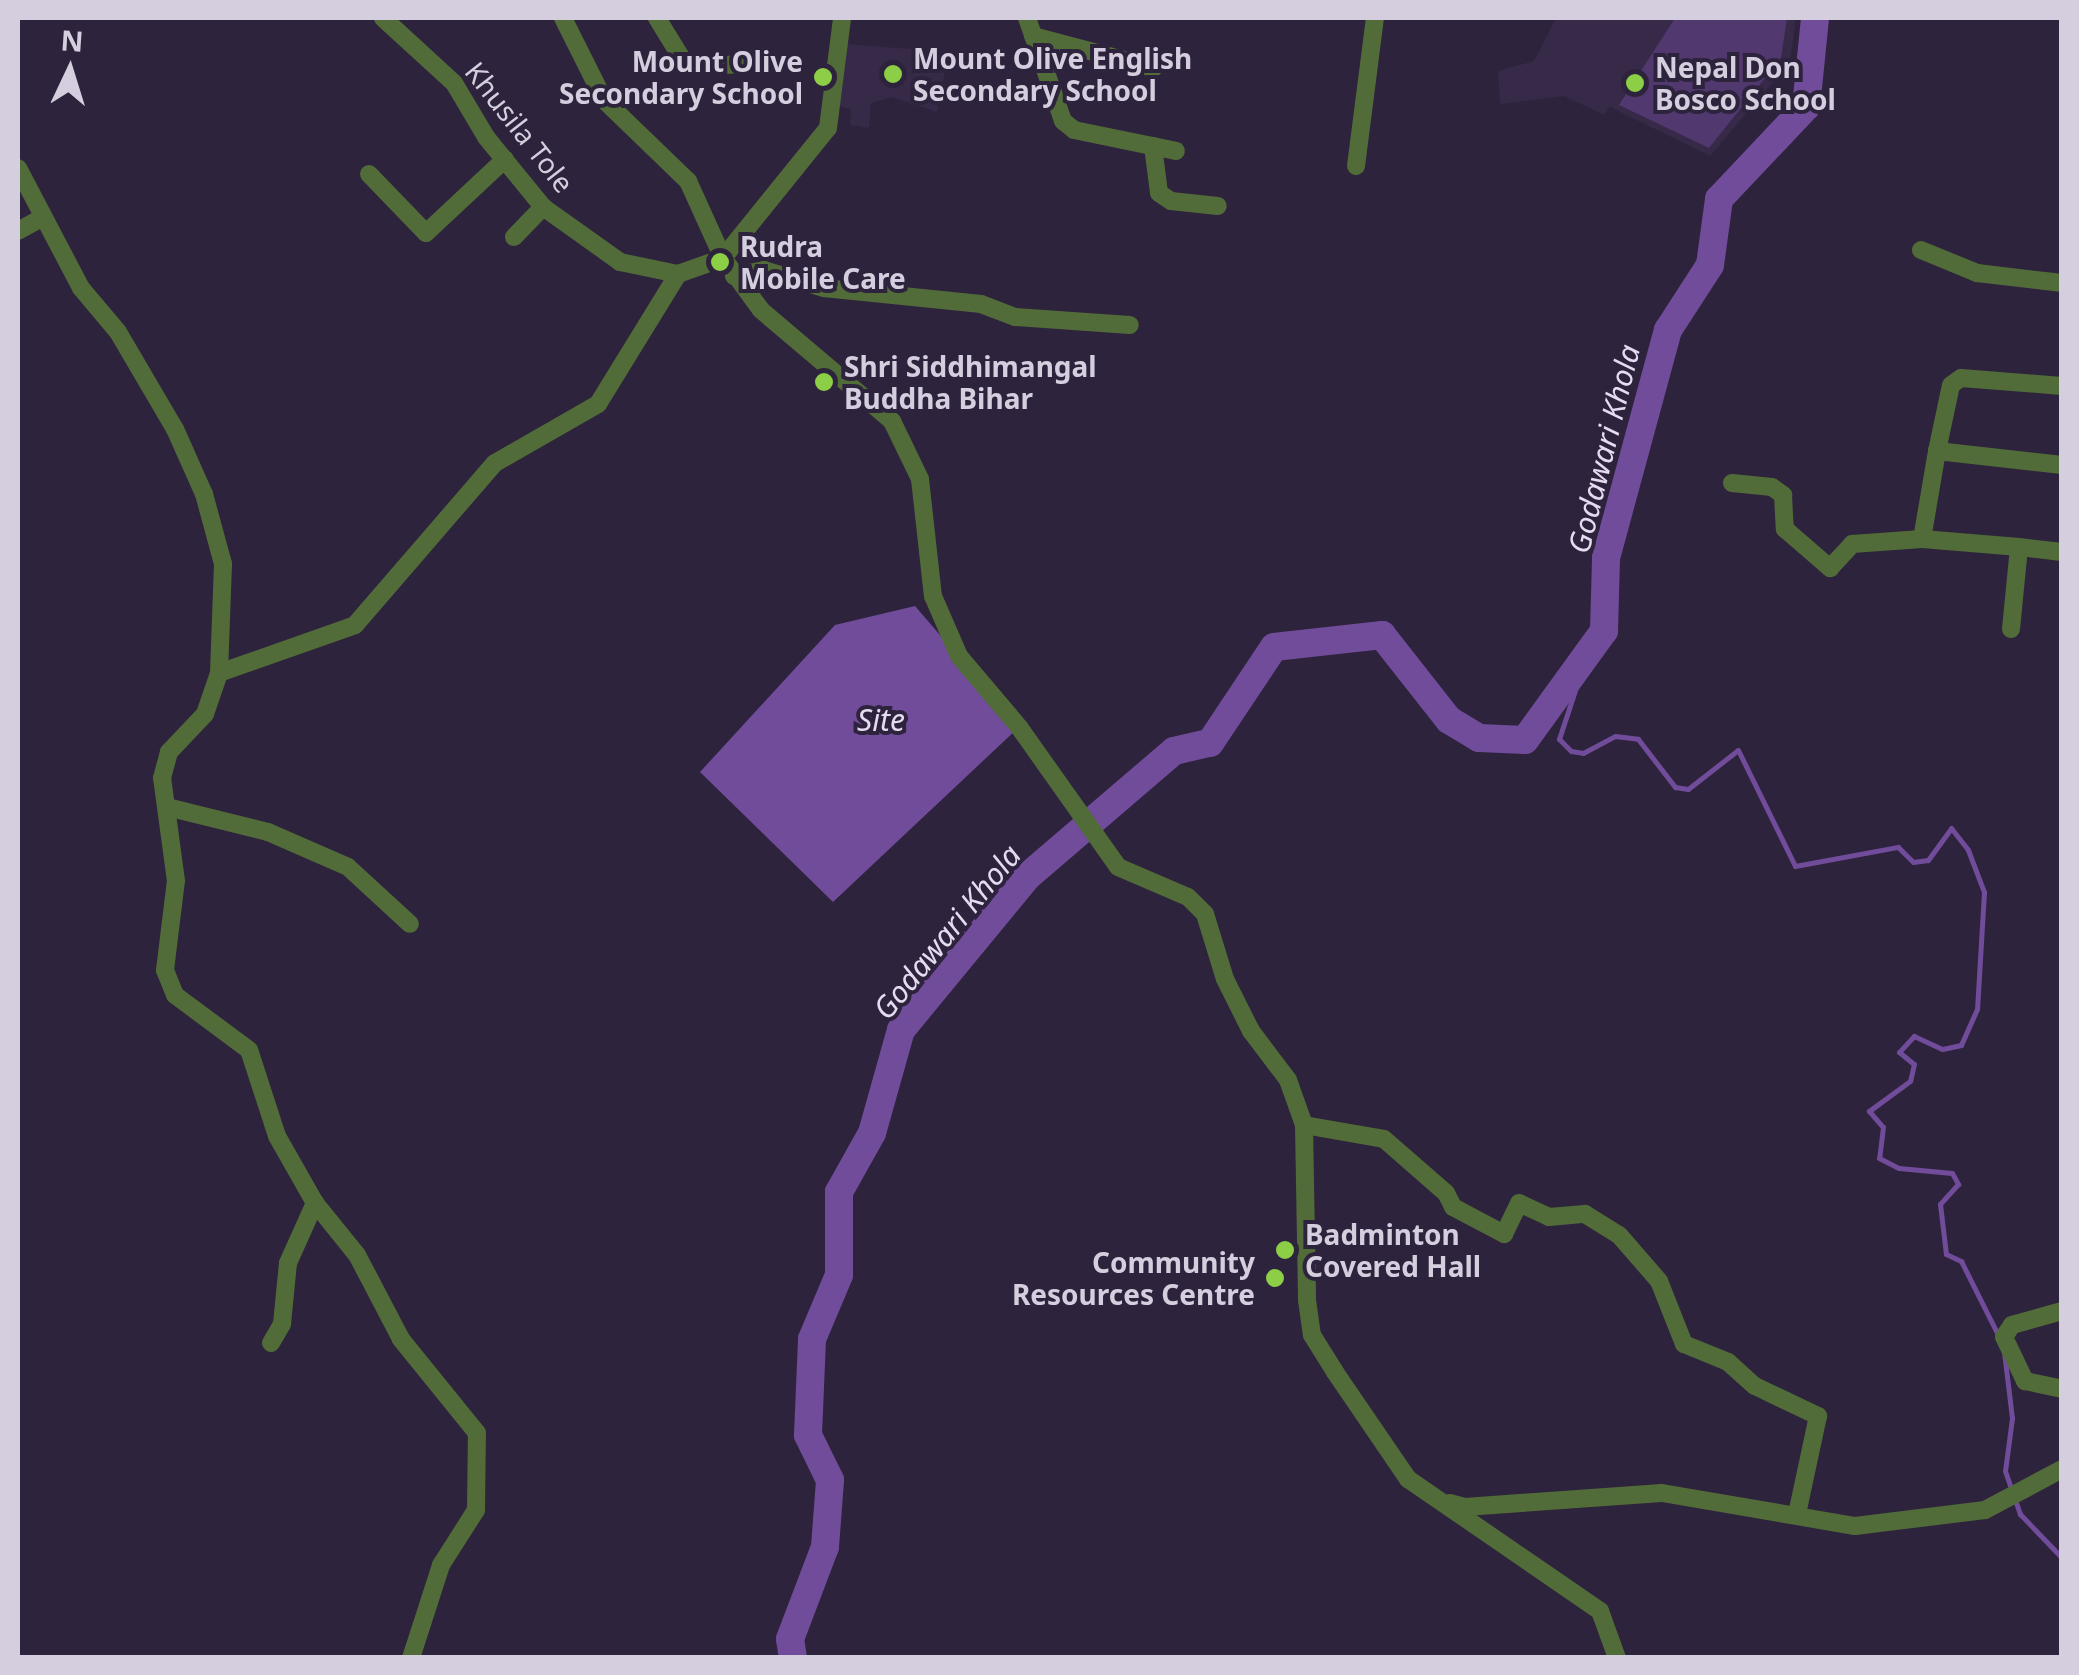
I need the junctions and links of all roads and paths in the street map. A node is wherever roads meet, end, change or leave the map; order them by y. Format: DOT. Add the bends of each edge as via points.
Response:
graph roads {
  1 [pos="383,18"];
  2 [pos="563,18"];
  3 [pos="657,18"];
  4 [pos="842,18"];
  5 [pos="1375,18"];
  6 [pos="1030,27"];
  7 [pos="744,64"];
  8 [pos="1154,68"];
  9 [pos="1153,146"];
  10 [pos="1176,151"];
  11 [pos="505,158"];
  12 [pos="1356,166"];
  13 [pos="18,168"];
  14 [pos="369,174"];
  15 [pos="1218,206"];
  16 [pos="543,207"];
  17 [pos="41,218"];
  18 [pos="18,231"];
  19 [pos="514,237"];
  20 [pos="1921,250"];
  21 [pos="722,258"];
  22 [pos="678,274"];
  23 [pos="734,276"];
  24 [pos="2062,283"];
  25 [pos="1130,325"];
  26 [pos="2062,386"];
  27 [pos="1938,451"];
  28 [pos="2062,465"];
  29 [pos="1732,483"];
  30 [pos="1922,538"];
  31 [pos="2019,546"];
  32 [pos="2062,552"];
  33 [pos="2011,629"];
  34 [pos="218,673"];
  35 [pos="166,807"];
  36 [pos="410,924"];
  37 [pos="1304,1124"];
  38 [pos="315,1203"];
  39 [pos="2062,1311"];
  40 [pos="271,1343"];
  41 [pos="2062,1389"];
  42 [pos="2062,1469"];
  43 [pos="1440,1500"];
  44 [pos="1798,1514"];
  45 [pos="411,1658"];
  46 [pos="1617,1658"];
  1 -- 11 [label="street, Khusila Tole" via="454,82"];
  2 -- 21 [label="street" via="604,100 688,180"];
  3 -- 7 [label="street" via="687,66"];
  4 -- 21 [label="street" via="828,128"];
  5 -- 12 [label="street"];
  6 -- 8 [label="street"];
  6 -- 9 [label="street" via="1062,121 1074,130"];
  9 -- 10 [label="street"];
  9 -- 15 [label="street" via="1159,193"];
  11 -- 14 [label="street" via="426,233"];
  11 -- 16 [label="street, Khusila Tole"];
  13 -- 17 [label="street"];
  16 -- 19 [label="street"];
  16 -- 22 [label="street, Khusila Tole" via="620,262"];
  17 -- 18 [label="street"];
  17 -- 34 [label="street" via="175,429 204,494 223,564"];
  20 -- 24 [label="street" via="1977,273"];
  21 -- 22 [label="street"];
  21 -- 23 [label="street"];
  22 -- 34 [label="street" via="598,404 495,462 354,625"];
  23 -- 25 [label="street" via="764,270 824,288"];
  23 -- 37 [label="street" via="760,310 892,420 920,479 933,596 944,629 1116,865 1188,897 1205,914 1225,979 1251,1032 1288,1080"];
  26 -- 27 [label="street" via="1961,378 1950,385"];
  27 -- 28 [label="street"];
  27 -- 30 [label="street"];
  29 -- 30 [label="street" via="1772,487 1783,495 1784,529 1830,568 1852,544"];
  30 -- 31 [label="street"];
  31 -- 32 [label="street"];
  31 -- 33 [label="street"];
  34 -- 35 [label="street" via="205,714 169,752 162,778"];
  35 -- 36 [label="street" via="268,832 348,868"];
  35 -- 38 [label="street" via="176,882 165,970 176,995 249,1050 278,1136"];
  37 -- 43 [label="street" via="1312,1335 1408,1479"];
  37 -- 44 [label="street" via="1384,1139 1446,1193 1453,1208 1504,1234 1519,1203 1549,1217 1585,1214 1619,1234 1659,1281 1684,1344 1818,1416"];
  38 -- 40 [label="street" via="288,1263 282,1324"];
  38 -- 45 [label="street" via="356,1255 400,1339 477,1433 476,1510 441,1565"];
  39 -- 41 [label="street" via="2012,1325 2004,1337 2026,1380"];
  42 -- 44 [label="street" via="1999,1504 1855,1526"];
  43 -- 44 [label="street" via="1464,1507 1662,1493"];
  43 -- 46 [label="street" via="1600,1611"];
}
